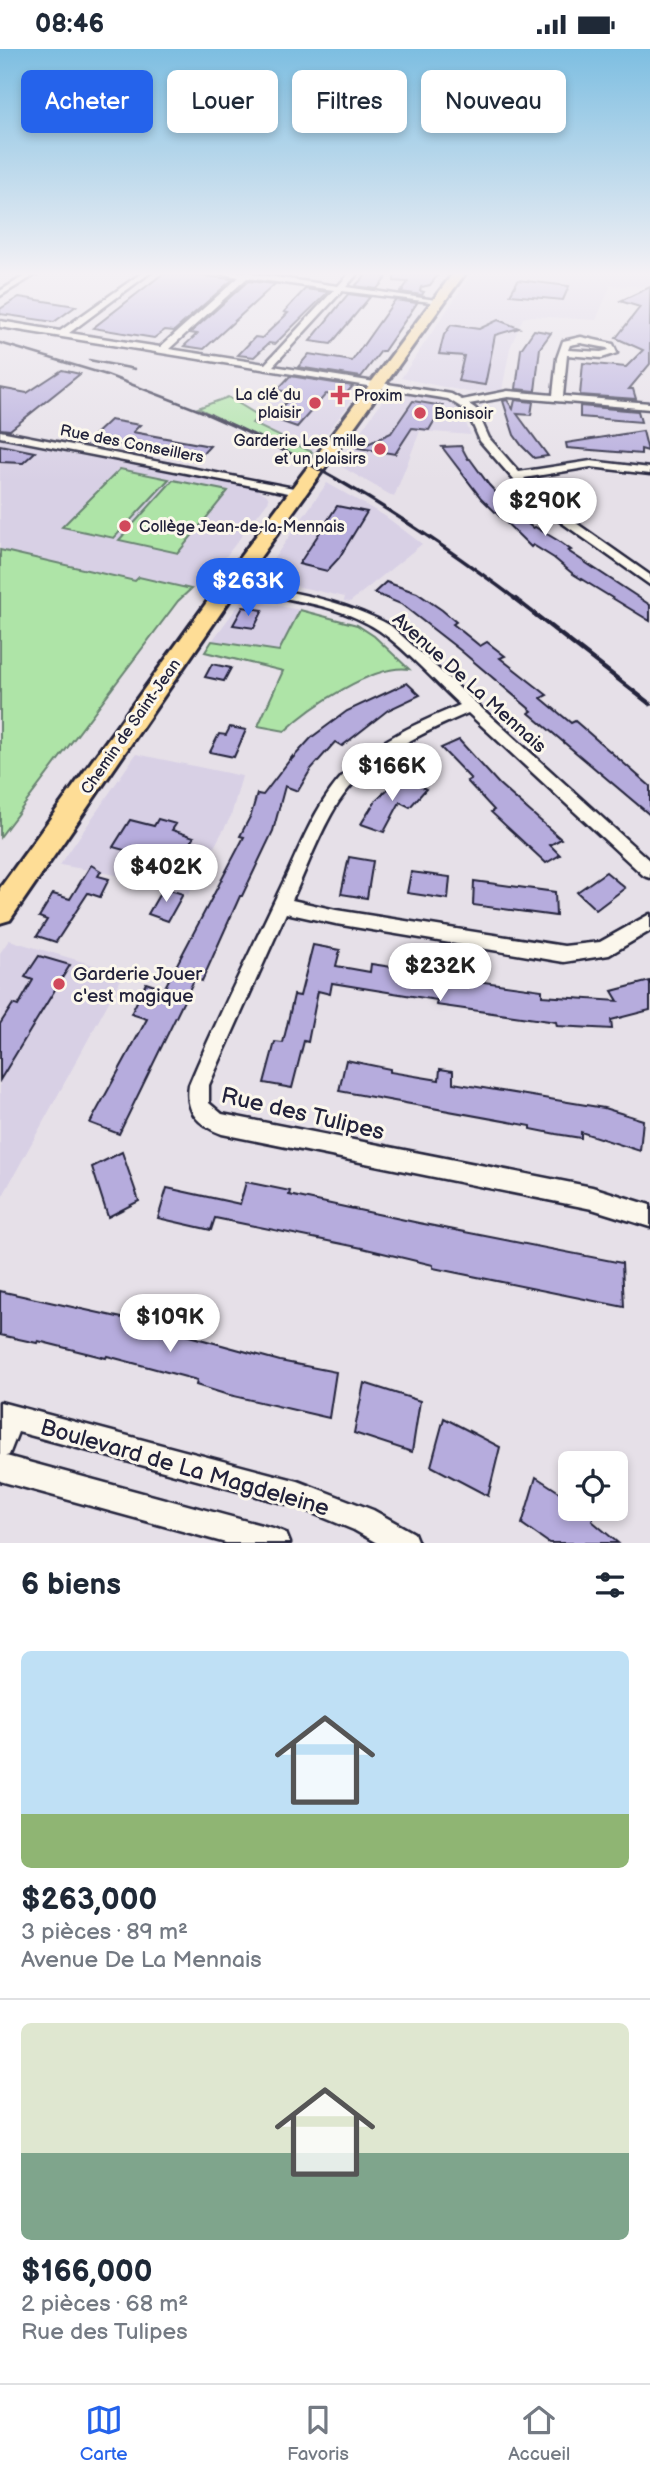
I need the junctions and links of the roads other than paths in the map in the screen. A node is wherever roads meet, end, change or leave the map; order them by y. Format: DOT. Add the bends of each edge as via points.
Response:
graph roads {
  1 [pos="110,342"];
  2 [pos="171,342"];
  3 [pos="290,342"];
  4 [pos="410,342"];
  5 [pos="572,342"];
  6 [pos="589,342"];
  7 [pos="162,350"];
  8 [pos="563,352"];
  9 [pos="267,367"];
  10 [pos="379,384"];
  11 [pos="558,398"];
  12 [pos="464,403"];
  13 [pos="650,406"];
  14 [pos="0,434"];
  15 [pos="650,471"];
  16 [pos="514,476"];
  17 [pos="299,492"];
  18 [pos="650,581"];
  19 [pos="230,584"];
  20 [pos="470,706"];
  21 [pos="650,871"];
  22 [pos="281,905"];
  23 [pos="0,911"];
  24 [pos="650,922"];
  25 [pos="650,1216"];
  26 [pos="5,1416"];
  27 [pos="0,1446"];
  28 [pos="0,1468"];
  29 [pos="276,1543"];
  30 [pos="404,1543"];
  1 -- 7 [label="street"];
  2 -- 7 [label="street"];
  3 -- 9 [label="street"];
  4 -- 10 [label="main road, Chemin de Saint-Jean"];
  5 -- 8 [label="street" via="566,343"];
  6 -- 8 [label="street" via="614,351 605,355"];
  7 -- 9 [label="street"];
  8 -- 11 [label="street"];
  9 -- 10 [label="street"];
  10 -- 12 [label="street" via="442,394"];
  10 -- 17 [label="main road, Chemin de Saint-Jean"];
  11 -- 12 [label="street" via="502,394"];
  11 -- 13 [label="street"];
  12 -- 16 [label="street" via="484,439"];
  14 -- 17 [label="street, Rue des Conseillers"];
  15 -- 16 [label="street" via="591,464"];
  16 -- 18 [label="street" via="551,513"];
  17 -- 19 [label="main road, Chemin de Saint-Jean"];
  19 -- 20 [label="street, Avenue De La Mennais" via="369,619"];
  19 -- 23 [label="main road, Chemin de Saint-Jean"];
  20 -- 21 [label="street, Avenue De La Mennais"];
  20 -- 22 [label="street, Rue des Tulipes" via="394,742 349,778 322,819"];
  22 -- 24 [label="street" via="564,954 603,949"];
  22 -- 25 [label="street, Rue des Tulipes" via="199,1085 198,1107 203,1115 222,1125 592,1198"];
  26 -- 27 [label="street"];
  26 -- 30 [label="street, Boulevard de La Magdeleine" via="298,1494 363,1520"];
  28 -- 29 [label="street"];
}
